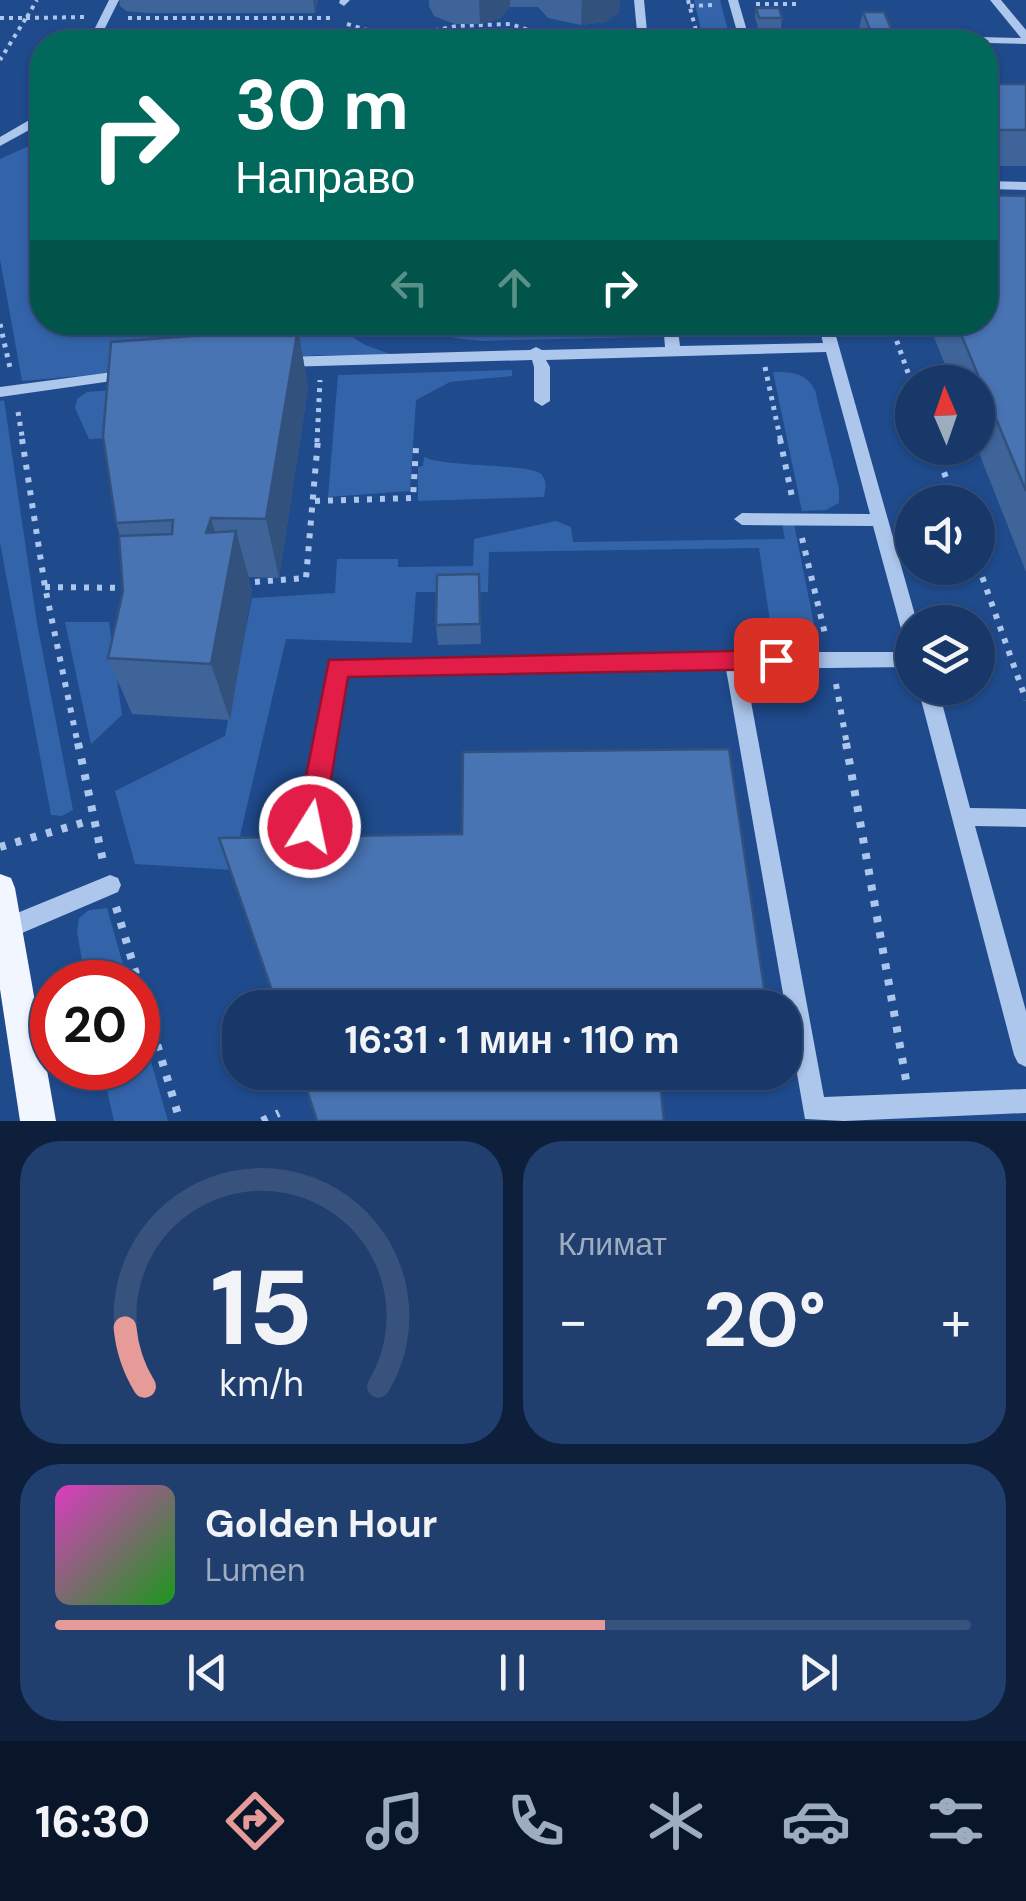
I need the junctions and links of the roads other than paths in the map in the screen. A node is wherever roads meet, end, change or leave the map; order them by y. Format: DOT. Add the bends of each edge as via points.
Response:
graph roads {
  1 [pos="114,0"];
  2 [pos="639,0"];
  3 [pos="733,0"];
  4 [pos="995,0"];
  5 [pos="99,30"];
  6 [pos="642,30"];
  7 [pos="742,30"];
  8 [pos="998,39"];
  9 [pos="1026,39"];
  10 [pos="30,125"];
  11 [pos="0,142"];
  12 [pos="998,186"];
  13 [pos="1026,186"];
  14 [pos="671,335"];
  15 [pos="828,335"];
  16 [pos="832,348"];
  17 [pos="672,349"];
  18 [pos="536,352"];
  19 [pos="261,364"];
  20 [pos="144,374"];
  21 [pos="0,392"];
  22 [pos="542,401"];
  23 [pos="742,519"];
  24 [pos="880,520"];
  25 [pos="903,605"];
  26 [pos="895,659"];
  27 [pos="734,660"];
  28 [pos="933,705"];
  29 [pos="965,817"];
  30 [pos="1026,818"];
  31 [pos="310,827"];
  32 [pos="110,885"];
  33 [pos="0,888"];
  34 [pos="8,928"];
  35 [pos="1026,1055"];
  36 [pos="1026,1101"];
  37 [pos="38,1121"];
  1 -- 5 [label="street"];
  2 -- 6 [label="street"];
  3 -- 7 [label="street"];
  4 -- 9 [label="street"];
  8 -- 9 [label="street"];
  10 -- 11 [label="street"];
  12 -- 13 [label="street"];
  14 -- 17 [label="street"];
  15 -- 16 [label="street"];
  16 -- 17 [label="street"];
  16 -- 24 [label="street"];
  17 -- 18 [label="street"];
  18 -- 19 [label="street"];
  18 -- 22 [label="street"];
  20 -- 21 [label="street"];
  23 -- 24 [label="street"];
  24 -- 25 [label="street"];
  26 -- 27 [label="street"];
  27 -- 31 [label="street" via="337,667"];
  27 -- 36 [label="street" via="814,1110"];
  28 -- 29 [label="street"];
  29 -- 30 [label="street"];
  29 -- 35 [label="street"];
  32 -- 34 [label="street"];
  33 -- 34 [label="main road"];
  34 -- 37 [label="main road"];
}
